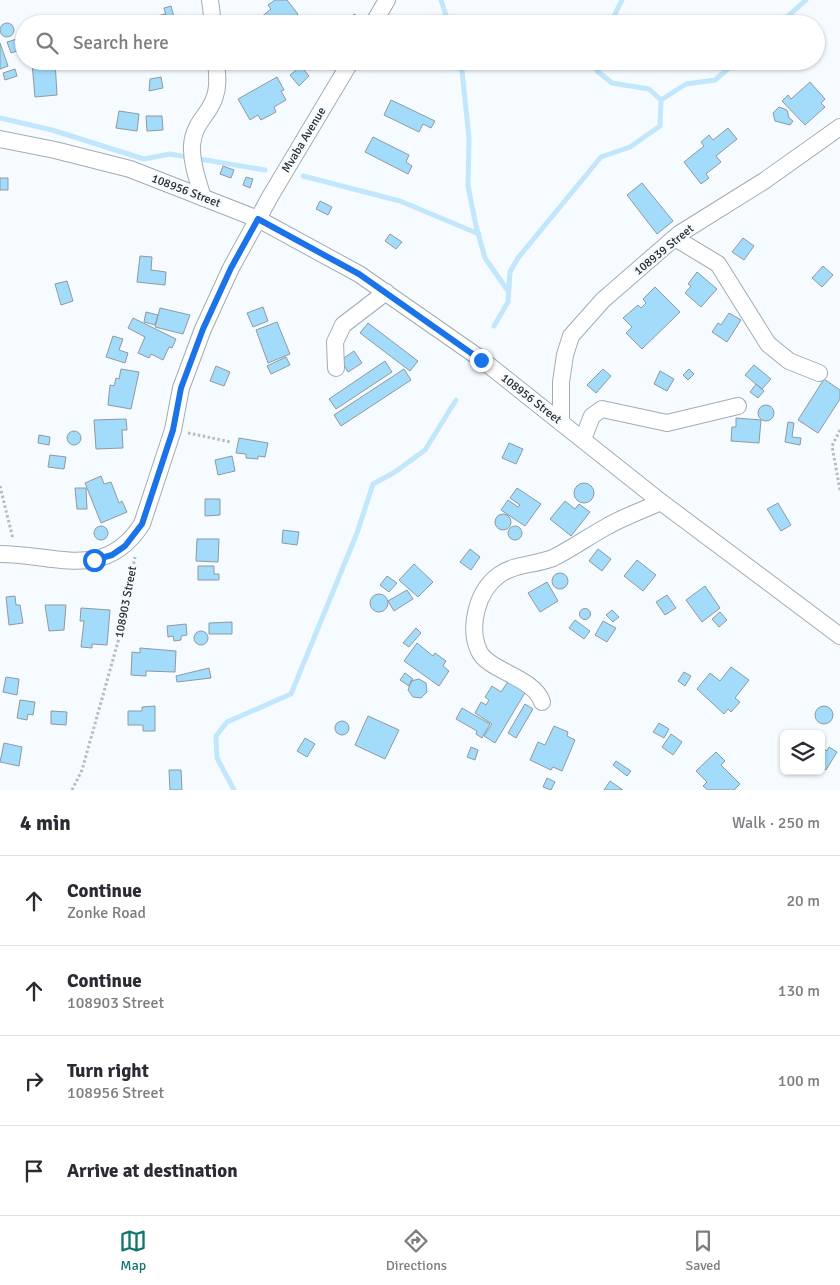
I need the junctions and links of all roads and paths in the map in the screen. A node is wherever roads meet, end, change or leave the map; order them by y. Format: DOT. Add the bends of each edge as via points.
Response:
graph roads {
  1 [pos="210,0"];
  2 [pos="387,0"];
  3 [pos="212,15"];
  4 [pos="378,15"];
  5 [pos="216,70"];
  6 [pos="346,70"];
  7 [pos="840,127"];
  8 [pos="0,139"];
  9 [pos="203,198"];
  10 [pos="258,219"];
  11 [pos="675,238"];
  12 [pos="386,292"];
  13 [pos="336,368"];
  14 [pos="819,373"];
  15 [pos="738,406"];
  16 [pos="561,423"];
  17 [pos="173,430"];
  18 [pos="840,430"];
  19 [pos="583,439"];
  20 [pos="231,442"];
  21 [pos="0,486"];
  22 [pos="840,490"];
  23 [pos="661,502"];
  24 [pos="136,553"];
  25 [pos="0,554"];
  26 [pos="17,554"];
  27 [pos="840,636"];
  28 [pos="542,702"];
  29 [pos="72,790"];
  1 -- 3 [label="street"];
  2 -- 4 [label="street"];
  5 -- 9 [label="street" via="215,97 200,119 192,144 192,158"];
  6 -- 10 [label="street, Mvaba Avenue"];
  7 -- 11 [label="street, 108939 Street"];
  8 -- 9 [label="street, 108956 Street" via="130,169"];
  9 -- 10 [label="street, 108956 Street"];
  10 -- 12 [label="street, 108956 Street"];
  10 -- 17 [label="street" via="203,329 181,388"];
  11 -- 14 [label="street" via="718,264 768,344 789,361"];
  11 -- 16 [label="street, 108939 Street" via="602,300 571,336 561,382"];
  12 -- 13 [label="street" via="342,325 335,342"];
  12 -- 16 [label="street, 108956 Street"];
  15 -- 19 [label="street" via="667,423 602,409 592,416"];
  16 -- 19 [label="street, 108956 Street"];
  17 -- 20 [label="path"];
  17 -- 26 [label="street" via="142,524 125,546 99,559 78,562"];
  18 -- 22 [label="path" via="832,446"];
  19 -- 23 [label="street, 108956 Street"];
  21 -- 26 [label="path"];
  23 -- 27 [label="street, 108956 Street"];
  23 -- 28 [label="street" via="607,526 552,558 507,570 497,576 487,589 474,614 474,636 480,653 531,686 540,694"];
  24 -- 29 [label="path, 108903 Street" via="119,638 82,770"];
  25 -- 26 [label="street"];
}
